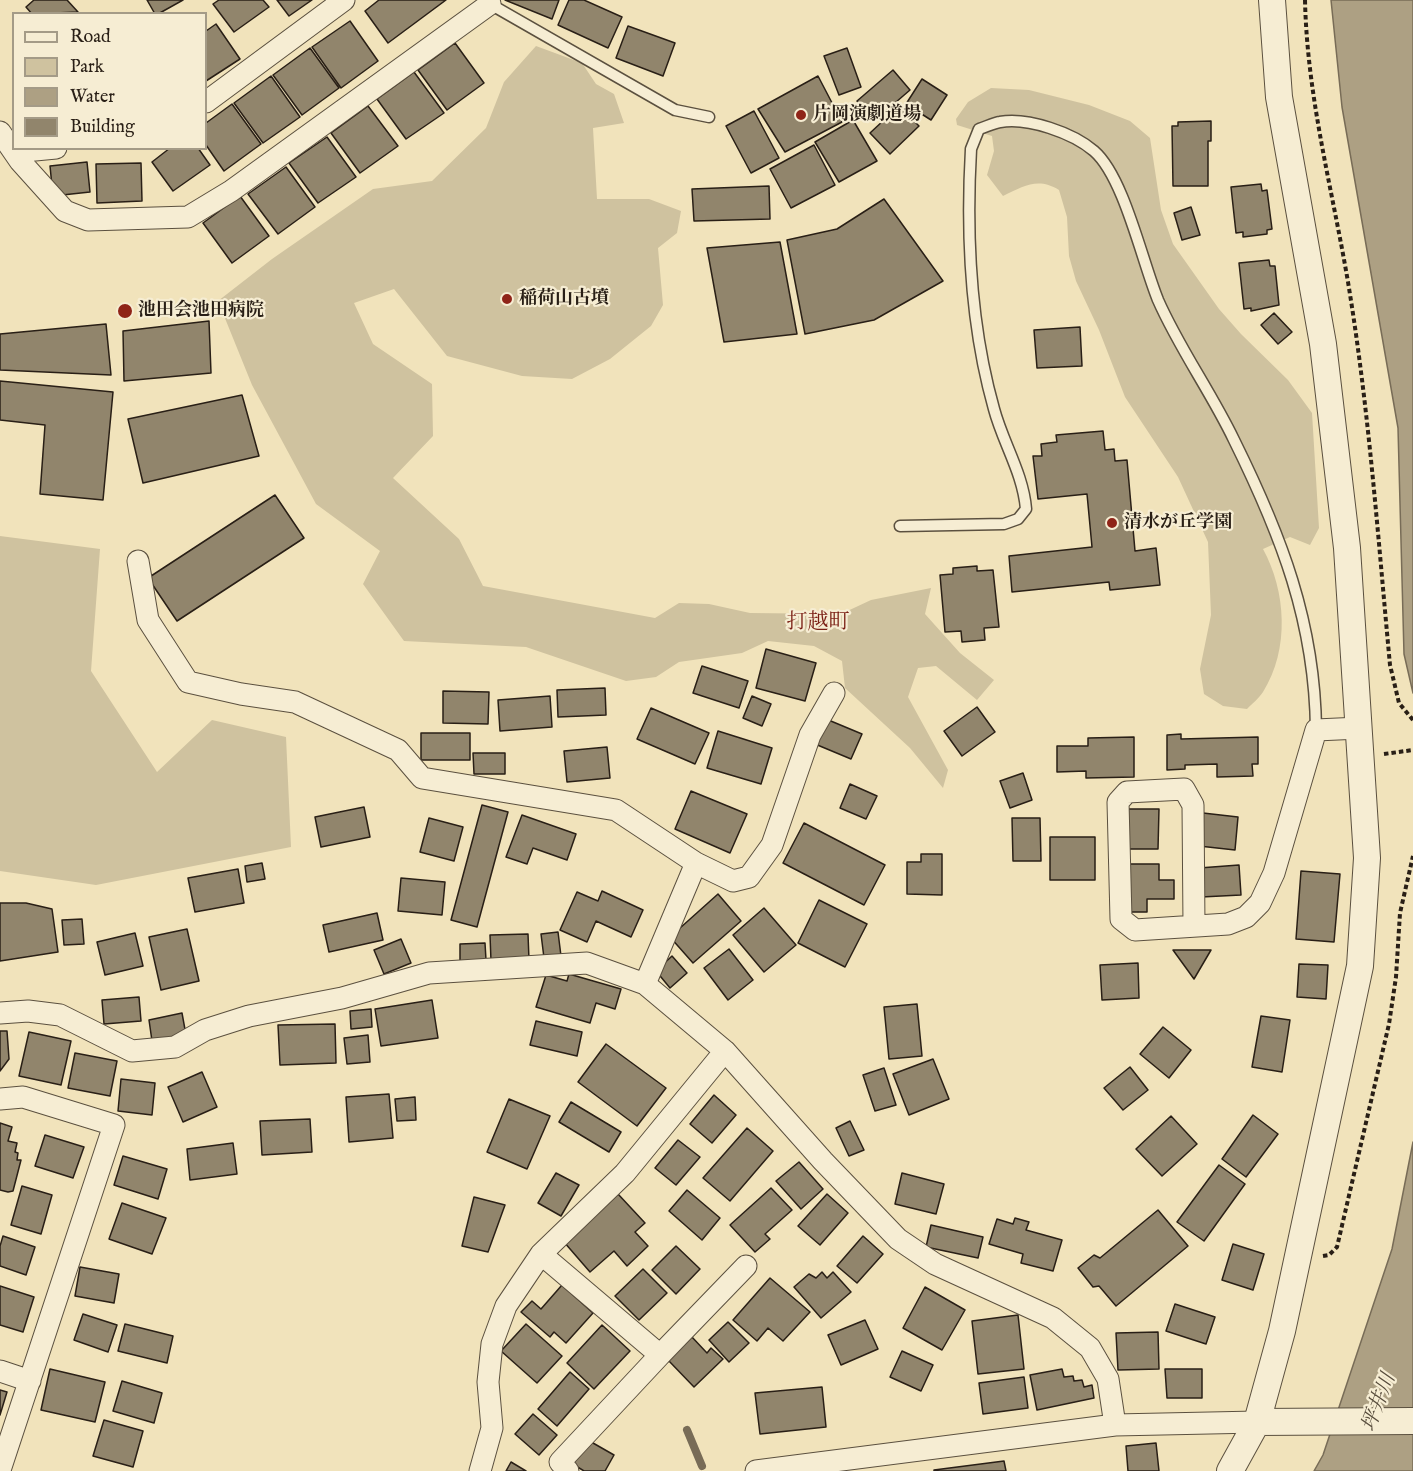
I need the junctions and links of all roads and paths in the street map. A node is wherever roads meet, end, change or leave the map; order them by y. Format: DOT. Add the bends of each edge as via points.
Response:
graph roads {
  1 [pos="344,0"];
  2 [pos="1272,0"];
  3 [pos="1305,0"];
  4 [pos="490,2"];
  5 [pos="207,101"];
  6 [pos="709,117"];
  7 [pos="0,132"];
  8 [pos="12,149"];
  9 [pos="35,150"];
  10 [pos="14,152"];
  11 [pos="900,526"];
  12 [pos="138,561"];
  13 [pos="834,693"];
  14 [pos="1413,720"];
  15 [pos="1360,728"];
  16 [pos="1316,730"];
  17 [pos="1413,855"];
  18 [pos="696,863"];
  19 [pos="1194,926"];
  20 [pos="645,984"];
  21 [pos="0,1013"];
  22 [pos="724,1051"];
  23 [pos="0,1099"];
  24 [pos="541,1254"];
  25 [pos="1299,1254"];
  26 [pos="746,1266"];
  27 [pos="660,1355"];
  28 [pos="0,1371"];
  29 [pos="30,1381"];
  30 [pos="1413,1421"];
  31 [pos="1257,1422"];
  32 [pos="1115,1425"];
  33 [pos="0,1470"];
  34 [pos="480,1471"];
  35 [pos="568,1471"];
  36 [pos="756,1471"];
  37 [pos="1230,1471"];
  1 -- 5 [label="street"];
  2 -- 15 [label="street" via="1279,97 1323,344 1347,548"];
  3 -- 14 [label="path" via="1314,107 1348,282 1366,411 1390,665 1399,703"];
  4 -- 6 [label="lane" via="675,110"];
  4 -- 10 [label="street" via="188,217 88,220 65,211"];
  7 -- 8 [label="street"];
  9 -- 10 [label="street"];
  11 -- 16 [label="lane" via="1004,524 1018,519 1026,509 1025,491 994,411 976,332 971,299 971,149 979,129 1001,122 1039,124 1064,133 1093,150 1105,163 1158,300 1234,440 1288,563 1304,617 1316,691"];
  12 -- 18 [label="street" via="147,620 188,681 295,702 398,750 422,778 616,810"];
  13 -- 18 [label="street" via="810,735 772,845 749,877 733,881"];
  15 -- 16 [label="street"];
  15 -- 25 [label="street" via="1367,858 1360,966"];
  16 -- 19 [label="street" via="1274,873 1260,903 1246,917 1228,924"];
  17 -- 25 [label="path" via="1400,913 1389,1024 1337,1247 1329,1255"];
  18 -- 20 [label="street"];
  19 -- 19 [label="street" via="1135,930 1121,919 1118,802 1127,792 1184,789 1193,805"];
  20 -- 21 [label="street" via="587,963 429,973 342,998 249,1016 205,1030 175,1047 132,1051 60,1015"];
  20 -- 22 [label="street"];
  22 -- 24 [label="street" via="625,1173"];
  22 -- 32 [label="street" via="898,1239 935,1264 1053,1318 1090,1348 1108,1379"];
  23 -- 29 [label="street" via="23,1097 114,1125"];
  24 -- 27 [label="street"];
  24 -- 34 [label="street" via="506,1306 492,1344 488,1382 492,1428"];
  25 -- 31 [label="street"];
  26 -- 27 [label="street"];
  27 -- 35 [label="street" via="560,1462"];
  28 -- 29 [label="street"];
  29 -- 33 [label="street"];
  30 -- 31 [label="street"];
  31 -- 32 [label="street"];
  31 -- 37 [label="street"];
  32 -- 36 [label="street"];
}
